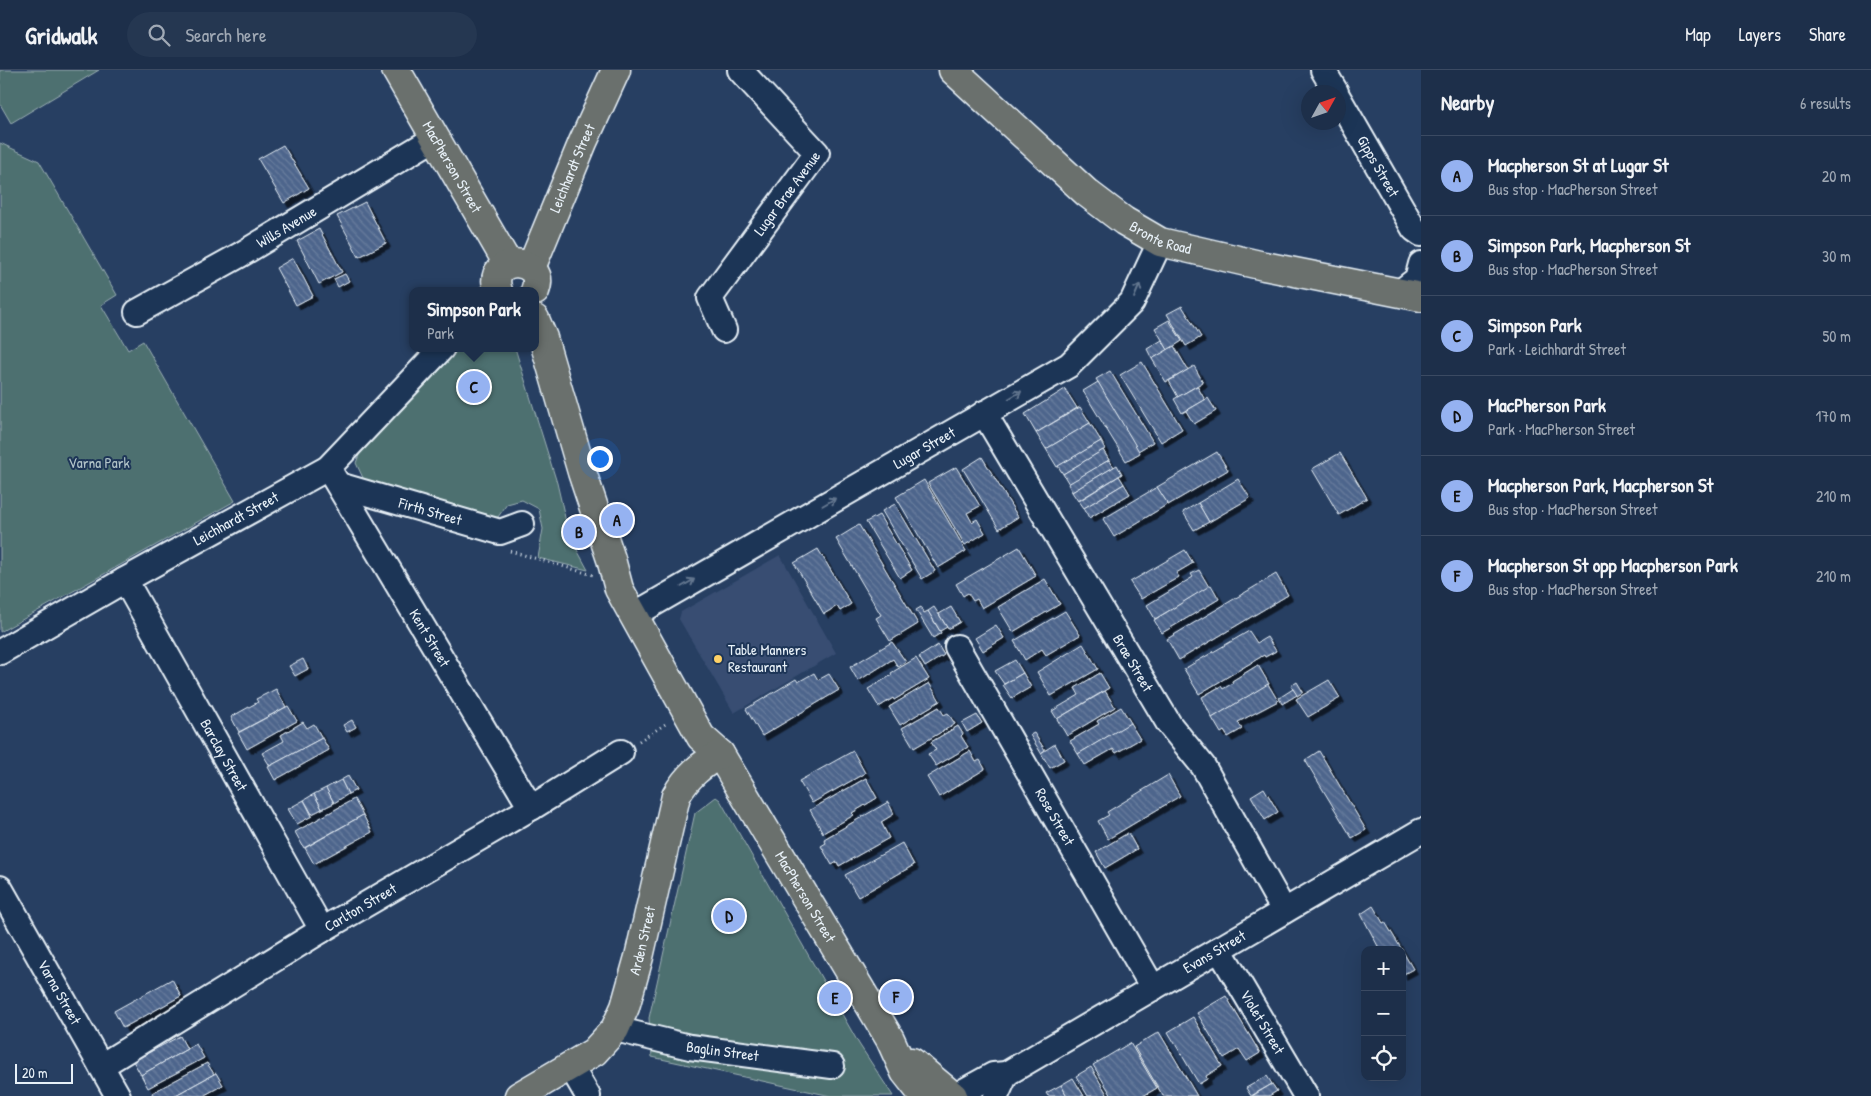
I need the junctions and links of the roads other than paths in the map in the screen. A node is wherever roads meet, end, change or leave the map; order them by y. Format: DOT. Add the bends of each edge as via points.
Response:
graph roads {
  1 [pos="396,70"];
  2 [pos="740,70"];
  3 [pos="953,70"];
  4 [pos="1323,70"];
  5 [pos="611,73"];
  6 [pos="1332,85"];
  7 [pos="1346,110"];
  8 [pos="435,138"];
  9 [pos="1418,232"];
  10 [pos="1160,242"];
  11 [pos="1421,255"];
  12 [pos="1421,264"];
  13 [pos="524,274"];
  14 [pos="497,287"];
  15 [pos="1410,295"];
  16 [pos="137,312"];
  17 [pos="539,328"];
  18 [pos="724,330"];
  19 [pos="439,352"];
  20 [pos="984,413"];
  21 [pos="334,476"];
  22 [pos="522,524"];
  23 [pos="611,559"];
  24 [pos="125,580"];
  25 [pos="646,608"];
  26 [pos="957,646"];
  27 [pos="0,652"];
  28 [pos="621,752"];
  29 [pos="720,754"];
  30 [pos="531,808"];
  31 [pos="1418,840"];
  32 [pos="0,888"];
  33 [pos="1284,911"];
  34 [pos="322,930"];
  35 [pos="1219,949"];
  36 [pos="1153,988"];
  37 [pos="615,1029"];
  38 [pos="890,1039"];
  39 [pos="101,1066"];
  40 [pos="832,1066"];
  41 [pos="571,1067"];
  42 [pos="1006,1074"];
  43 [pos="118,1096"];
  44 [pos="519,1096"];
  45 [pos="588,1096"];
  46 [pos="924,1096"];
  47 [pos="954,1096"];
  48 [pos="996,1096"];
  49 [pos="1306,1096"];
  1 -- 8 [label="main road, MacPherson Street"];
  2 -- 18 [label="street, Lugar Brae Avenue" via="817,153 710,298"];
  3 -- 10 [label="main road, Bronte Road" via="1086,193"];
  4 -- 6 [label="street"];
  5 -- 13 [label="main road, Leichhardt Street"];
  7 -- 9 [label="street, Gipps Street"];
  8 -- 13 [label="main road, MacPherson Street"];
  8 -- 16 [label="street, Wills Avenue" via="240,255"];
  9 -- 11 [label="street, Gipps Street"];
  10 -- 15 [label="main road, Bronte Road"];
  20 -- 10 [label="street, Lugar Street, one-way" via="1069,364 1132,302"];
  12 -- 15 [label="street"];
  13 -- 14 [label="main road, Leichhardt Street" via="502,267 496,278"];
  17 -- 23 [label="main road, MacPherson Street" via="594,514"];
  19 -- 21 [label="street, Leichhardt Street"];
  25 -- 20 [label="street, Lugar Street, one-way"];
  20 -- 33 [label="street, Brae Street" via="1169,724 1203,766"];
  21 -- 22 [label="street, Firth Street" via="500,532"];
  21 -- 24 [label="street, Leichhardt Street"];
  21 -- 30 [label="street, Kent Street"];
  23 -- 25 [label="main road, MacPherson Street" via="632,582"];
  23 -- 29 [label="main road, MacPherson Street" via="619,589 701,737"];
  24 -- 27 [label="street, Leichhardt Street"];
  24 -- 34 [label="street, Barclay Street"];
  25 -- 29 [label="main road, MacPherson Street" via="715,732"];
  26 -- 36 [label="street, Rose Street"];
  28 -- 30 [label="street, Carlton Street"];
  29 -- 37 [label="main road, Arden Street" via="688,777 676,796 625,1007"];
  29 -- 38 [label="main road, MacPherson Street"];
  30 -- 34 [label="street, Carlton Street"];
  31 -- 33 [label="street, Evans Street"];
  32 -- 39 [label="street, Varna Street"];
  33 -- 35 [label="street, Evans Street"];
  34 -- 39 [label="street, Carlton Street"];
  35 -- 36 [label="street, Evans Street"];
  35 -- 49 [label="street, Violet Street"];
  36 -- 42 [label="street, Evans Street"];
  37 -- 40 [label="street, Baglin Street" via="690,1047"];
  37 -- 41 [label="main road, Arden Street" via="594,1052"];
  38 -- 46 [label="main road, MacPherson Street" via="905,1072"];
  38 -- 47 [label="main road, MacPherson Street" via="914,1064"];
  39 -- 43 [label="street, Varna Street"];
  41 -- 44 [label="main road, Arden Street"];
  41 -- 45 [label="street"];
  42 -- 47 [label="street, Evans Street" via="993,1075"];
  42 -- 48 [label="street"];
}
